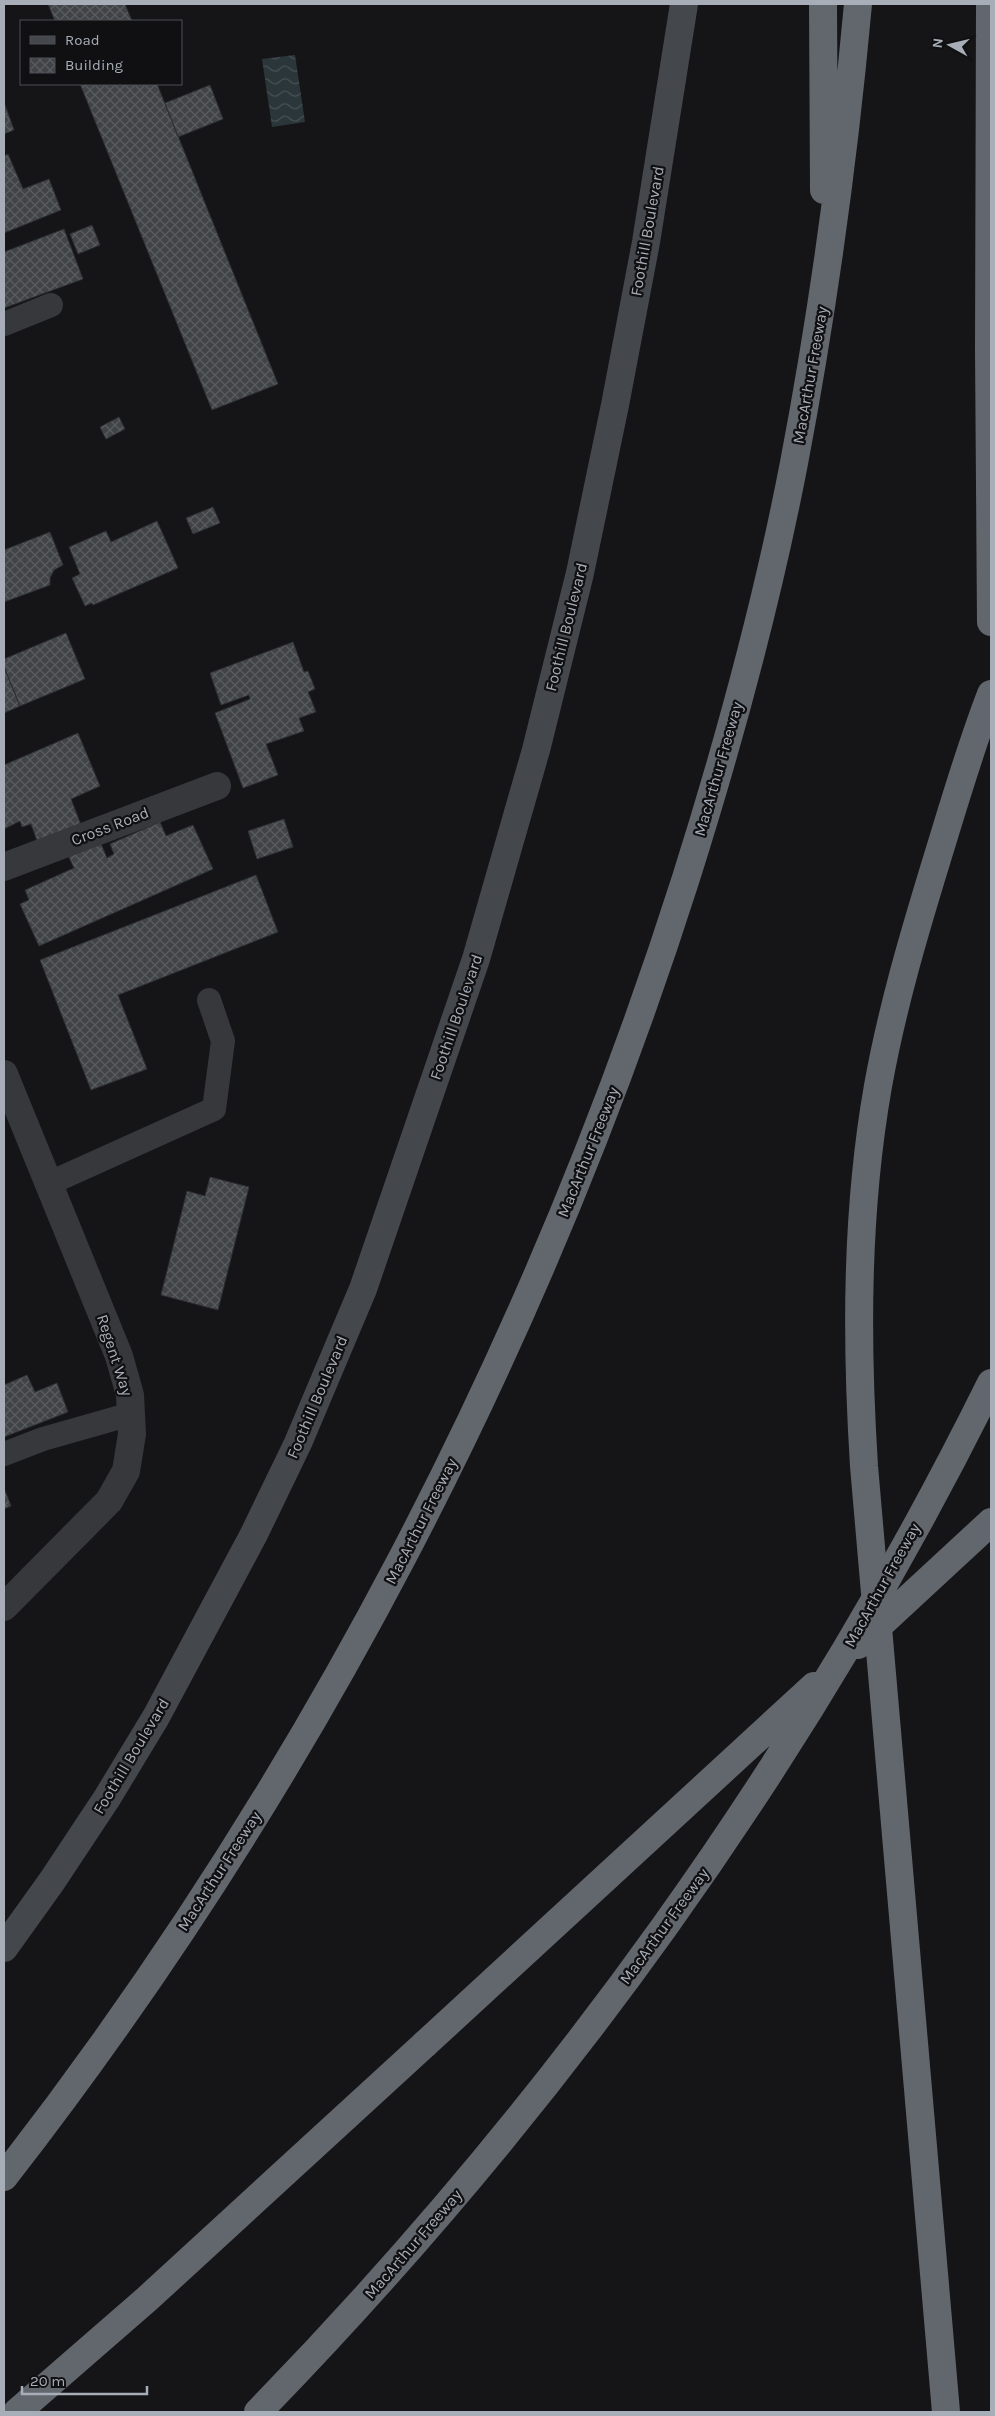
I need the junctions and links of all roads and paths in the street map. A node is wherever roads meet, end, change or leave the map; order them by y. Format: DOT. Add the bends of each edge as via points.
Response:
graph roads {
  1 [pos="684,4"];
  2 [pos="823,4"];
  3 [pos="858,4"];
  4 [pos="990,4"];
  5 [pos="824,292"];
  6 [pos="51,305"];
  7 [pos="4,324"];
  8 [pos="991,622"];
  9 [pos="991,694"];
  10 [pos="991,747"];
  11 [pos="217,786"];
  12 [pos="936,860"];
  13 [pos="4,867"];
  14 [pos="209,1000"];
  15 [pos="4,1074"];
  16 [pos="50,1183"];
  17 [pos="991,1383"];
  18 [pos="131,1414"];
  19 [pos="4,1454"];
  20 [pos="991,1522"];
  21 [pos="4,1607"];
  22 [pos="4,1948"];
  23 [pos="4,2177"];
  24 [pos="17,2412"];
  25 [pos="258,2412"];
  26 [pos="946,2412"];
  1 -- 22 [label="main road, Foothill Boulevard" via="646,242 615,405 580,573 536,750 476,959 362,1289 298,1443 156,1717 72,1851"];
  2 -- 5 [label="highway"];
  3 -- 5 [label="highway, MacArthur Freeway" via="848,113"];
  4 -- 8 [label="highway"];
  5 -- 23 [label="highway, MacArthur Freeway" via="774,556 707,814 622,1067 527,1300 419,1525 287,1764 137,1996"];
  6 -- 7 [label="lane"];
  9 -- 12 [label="highway"];
  10 -- 12 [label="highway"];
  11 -- 13 [label="street, Cross Road"];
  12 -- 26 [label="highway" via="900,984 878,1087 862,1223 858,1325 864,1466"];
  14 -- 16 [label="lane" via="223,1041 214,1109"];
  15 -- 16 [label="street, Regent Way"];
  16 -- 18 [label="street, Regent Way" via="119,1356 130,1395"];
  17 -- 25 [label="highway, MacArthur Freeway, bridge" via="840,1660 744,1812 645,1955 473,2176 352,2313"];
  18 -- 19 [label="lane" via="43,1439"];
  18 -- 21 [label="street, Regent Way" via="132,1434 126,1471 109,1501"];
  20 -- 24 [label="highway, bridge" via="147,2299"];
}
